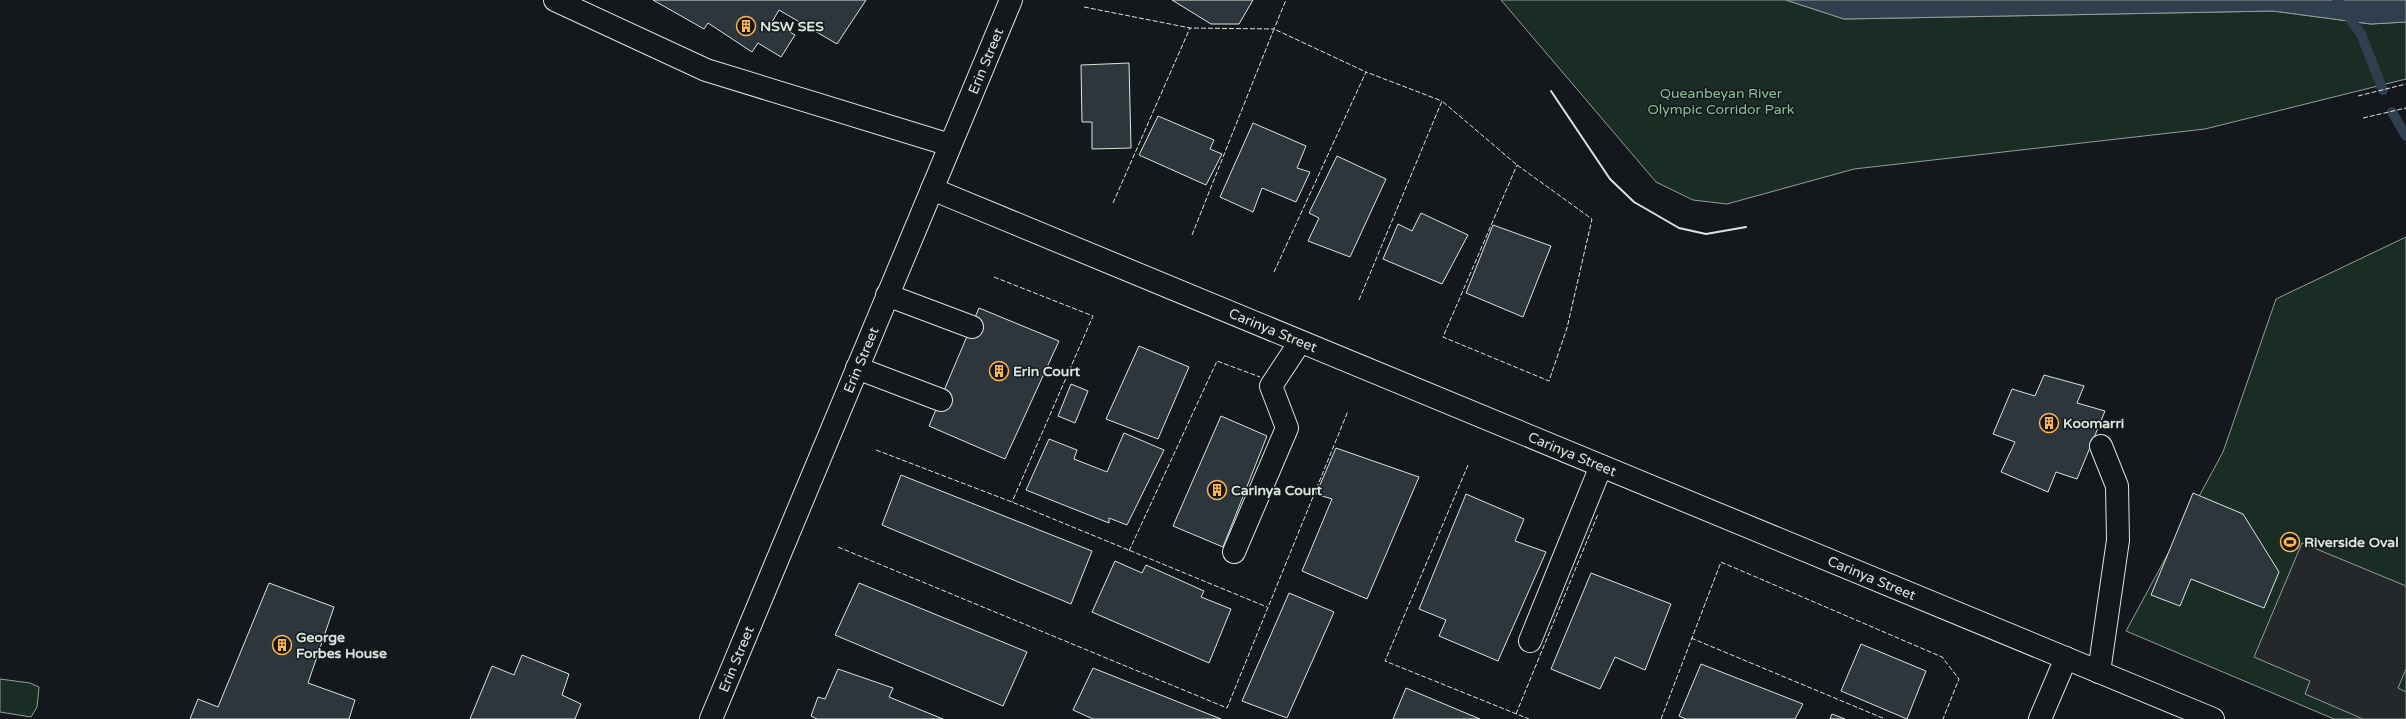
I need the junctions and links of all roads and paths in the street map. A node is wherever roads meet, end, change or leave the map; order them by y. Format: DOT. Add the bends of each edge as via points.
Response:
graph roads {
  1 [pos="555,0"];
  2 [pos="1011,0"];
  3 [pos="950,145"];
  4 [pos="932,189"];
  5 [pos="887,296"];
  6 [pos="972,327"];
  7 [pos="1300,342"];
  8 [pos="857,368"];
  9 [pos="941,400"];
  10 [pos="2100,446"];
  11 [pos="1601,466"];
  12 [pos="1234,552"];
  13 [pos="1530,641"];
  14 [pos="2066,658"];
  15 [pos="2099,672"];
  16 [pos="711,719"];
  17 [pos="2040,719"];
  18 [pos="2213,719"];
  1 -- 3 [label="street" via="706,70"];
  2 -- 3 [label="street, Erin Street"];
  3 -- 4 [label="street, Erin Street"];
  4 -- 5 [label="street, Erin Street"];
  4 -- 7 [label="street, Carinya Street"];
  5 -- 6 [label="street"];
  5 -- 8 [label="street, Erin Street"];
  7 -- 11 [label="street, Carinya Street"];
  7 -- 12 [label="street" via="1271,386 1287,428"];
  8 -- 9 [label="street"];
  8 -- 16 [label="street, Erin Street"];
  10 -- 15 [label="street" via="2117,486 2118,540"];
  11 -- 13 [label="street"];
  11 -- 14 [label="street, Carinya Street"];
  14 -- 15 [label="street, Carinya Street"];
  14 -- 17 [label="street"];
  15 -- 18 [label="street, Carinya Street"];
}
